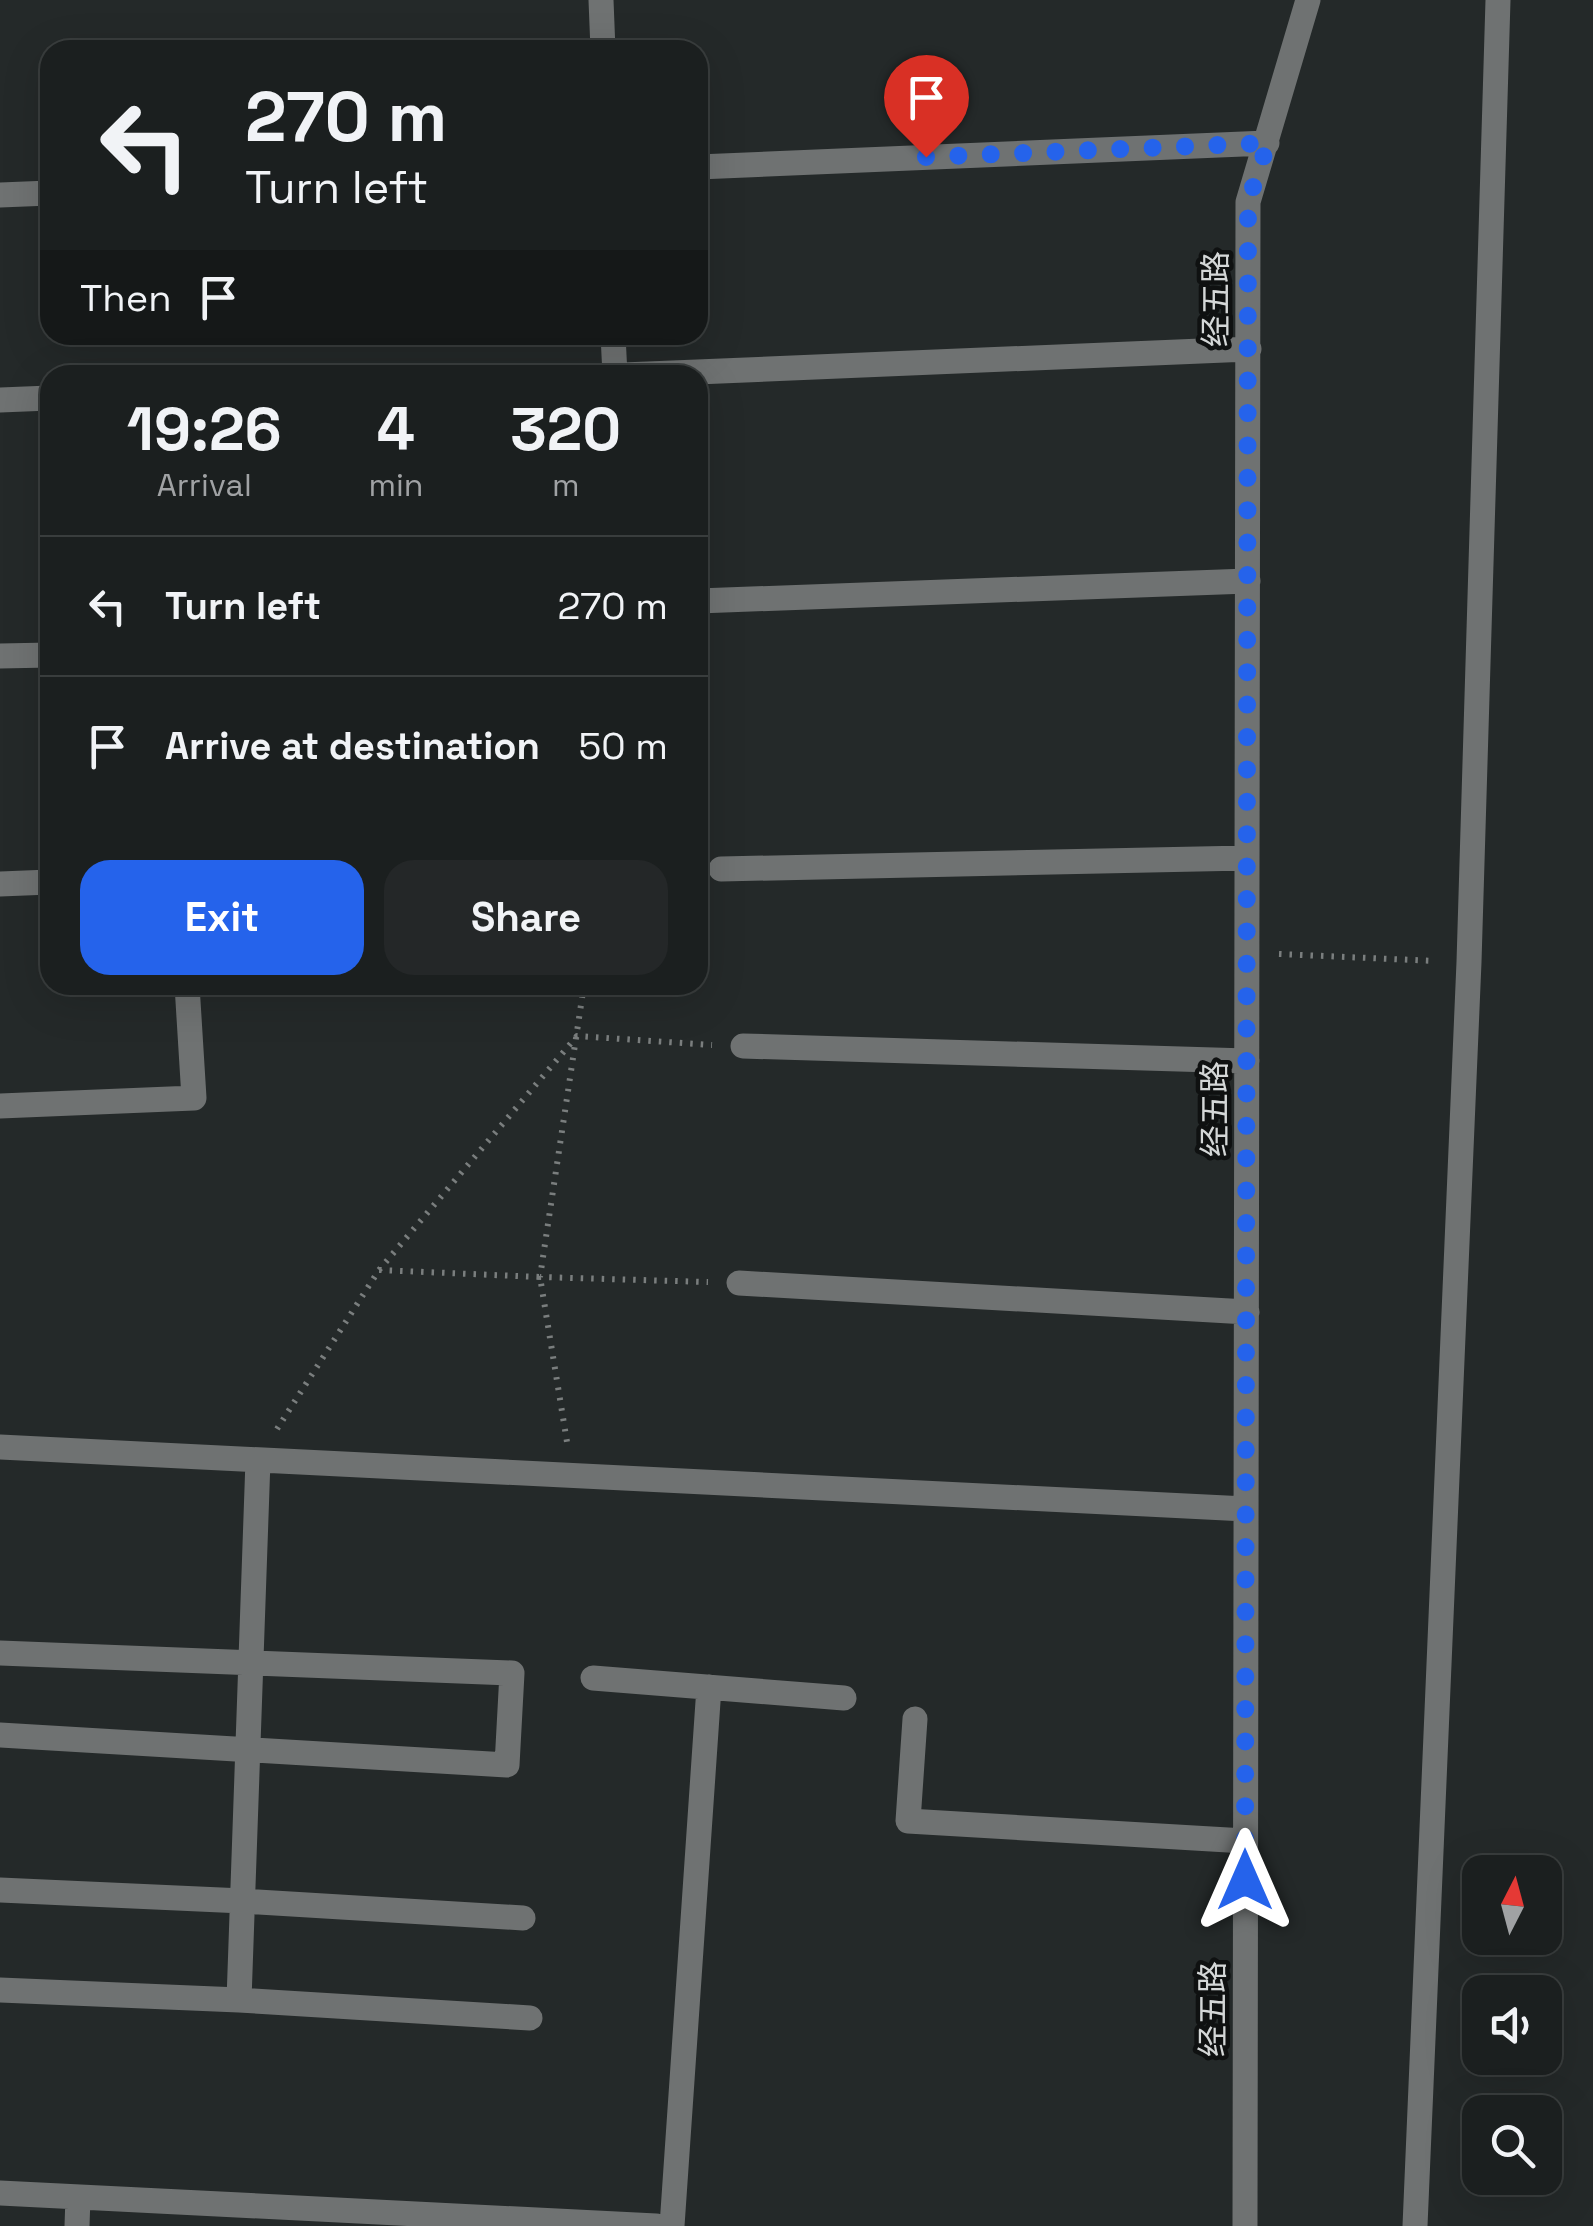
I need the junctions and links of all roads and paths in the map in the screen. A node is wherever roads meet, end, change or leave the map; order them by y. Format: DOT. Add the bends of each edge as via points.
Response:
graph roads {
  1 [pos="601,0"];
  2 [pos="1308,0"];
  3 [pos="1498,0"];
  4 [pos="603,40"];
  5 [pos="1268,143"];
  6 [pos="708,166"];
  7 [pos="40,193"];
  8 [pos="0,195"];
  9 [pos="1249,349"];
  10 [pos="708,372"];
  11 [pos="40,398"];
  12 [pos="0,400"];
  13 [pos="1248,581"];
  14 [pos="708,600"];
  15 [pos="40,655"];
  16 [pos="0,656"];
  17 [pos="1248,858"];
  18 [pos="721,869"];
  19 [pos="40,882"];
  20 [pos="0,884"];
  21 [pos="1247,953"];
  22 [pos="1468,962"];
  23 [pos="188,995"];
  24 [pos="583,995"];
  25 [pos="577,1036"];
  26 [pos="743,1046"];
  27 [pos="1247,1061"];
  28 [pos="0,1106"];
  29 [pos="379,1270"];
  30 [pos="540,1277"];
  31 [pos="739,1284"];
  32 [pos="1246,1312"];
  33 [pos="0,1447"];
  34 [pos="258,1460"];
  35 [pos="573,1476"];
  36 [pos="1246,1509"];
  37 [pos="0,1653"];
  38 [pos="251,1662"];
  39 [pos="593,1678"];
  40 [pos="709,1687"];
  41 [pos="844,1698"];
  42 [pos="915,1719"];
  43 [pos="0,1734"];
  44 [pos="248,1749"];
  45 [pos="1246,1842"];
  46 [pos="0,1890"];
  47 [pos="242,1901"];
  48 [pos="523,1918"];
  49 [pos="0,1990"];
  50 [pos="239,2000"];
  51 [pos="530,2018"];
  52 [pos="0,2193"];
  53 [pos="78,2197"];
  54 [pos="270,2216"];
  55 [pos="518,2222"];
  56 [pos="76,2226"];
  57 [pos="656,2226"];
  58 [pos="672,2226"];
  59 [pos="1244,2226"];
  60 [pos="1415,2226"];
  1 -- 4 [label="street"];
  2 -- 5 [label="street, 经五路"];
  3 -- 22 [label="street"];
  5 -- 6 [label="street"];
  5 -- 9 [label="street, 经五路" via="1248,202"];
  7 -- 8 [label="street"];
  9 -- 10 [label="street"];
  9 -- 13 [label="street, 经五路"];
  11 -- 12 [label="street"];
  13 -- 14 [label="street"];
  13 -- 17 [label="street, 经五路"];
  15 -- 16 [label="street"];
  17 -- 18 [label="street"];
  17 -- 21 [label="street, 经五路"];
  19 -- 20 [label="street"];
  21 -- 22 [label="path"];
  21 -- 27 [label="street, 经五路"];
  22 -- 60 [label="street"];
  23 -- 28 [label="street" via="194,1098"];
  24 -- 25 [label="path"];
  25 -- 26 [label="path"];
  25 -- 29 [label="path"];
  25 -- 30 [label="path"];
  26 -- 27 [label="street"];
  27 -- 32 [label="street, 经五路"];
  29 -- 30 [label="path"];
  29 -- 34 [label="path"];
  30 -- 31 [label="path"];
  30 -- 35 [label="path"];
  31 -- 32 [label="street"];
  32 -- 36 [label="street, 经五路"];
  33 -- 34 [label="street"];
  34 -- 35 [label="street"];
  34 -- 38 [label="street"];
  35 -- 36 [label="street"];
  36 -- 45 [label="street, 经五路"];
  37 -- 38 [label="street"];
  38 -- 44 [label="street"];
  38 -- 44 [label="street" via="512,1673 507,1765"];
  39 -- 40 [label="street"];
  40 -- 41 [label="street"];
  40 -- 58 [label="street"];
  42 -- 45 [label="street" via="908,1821"];
  43 -- 44 [label="street"];
  44 -- 47 [label="street"];
  45 -- 59 [label="street, 经五路"];
  46 -- 47 [label="street"];
  47 -- 48 [label="street"];
  47 -- 50 [label="street"];
  49 -- 50 [label="street"];
  50 -- 51 [label="street"];
  52 -- 53 [label="street"];
  53 -- 54 [label="street"];
  53 -- 56 [label="street"];
  54 -- 55 [label="street"];
  55 -- 57 [label="street"];
}
